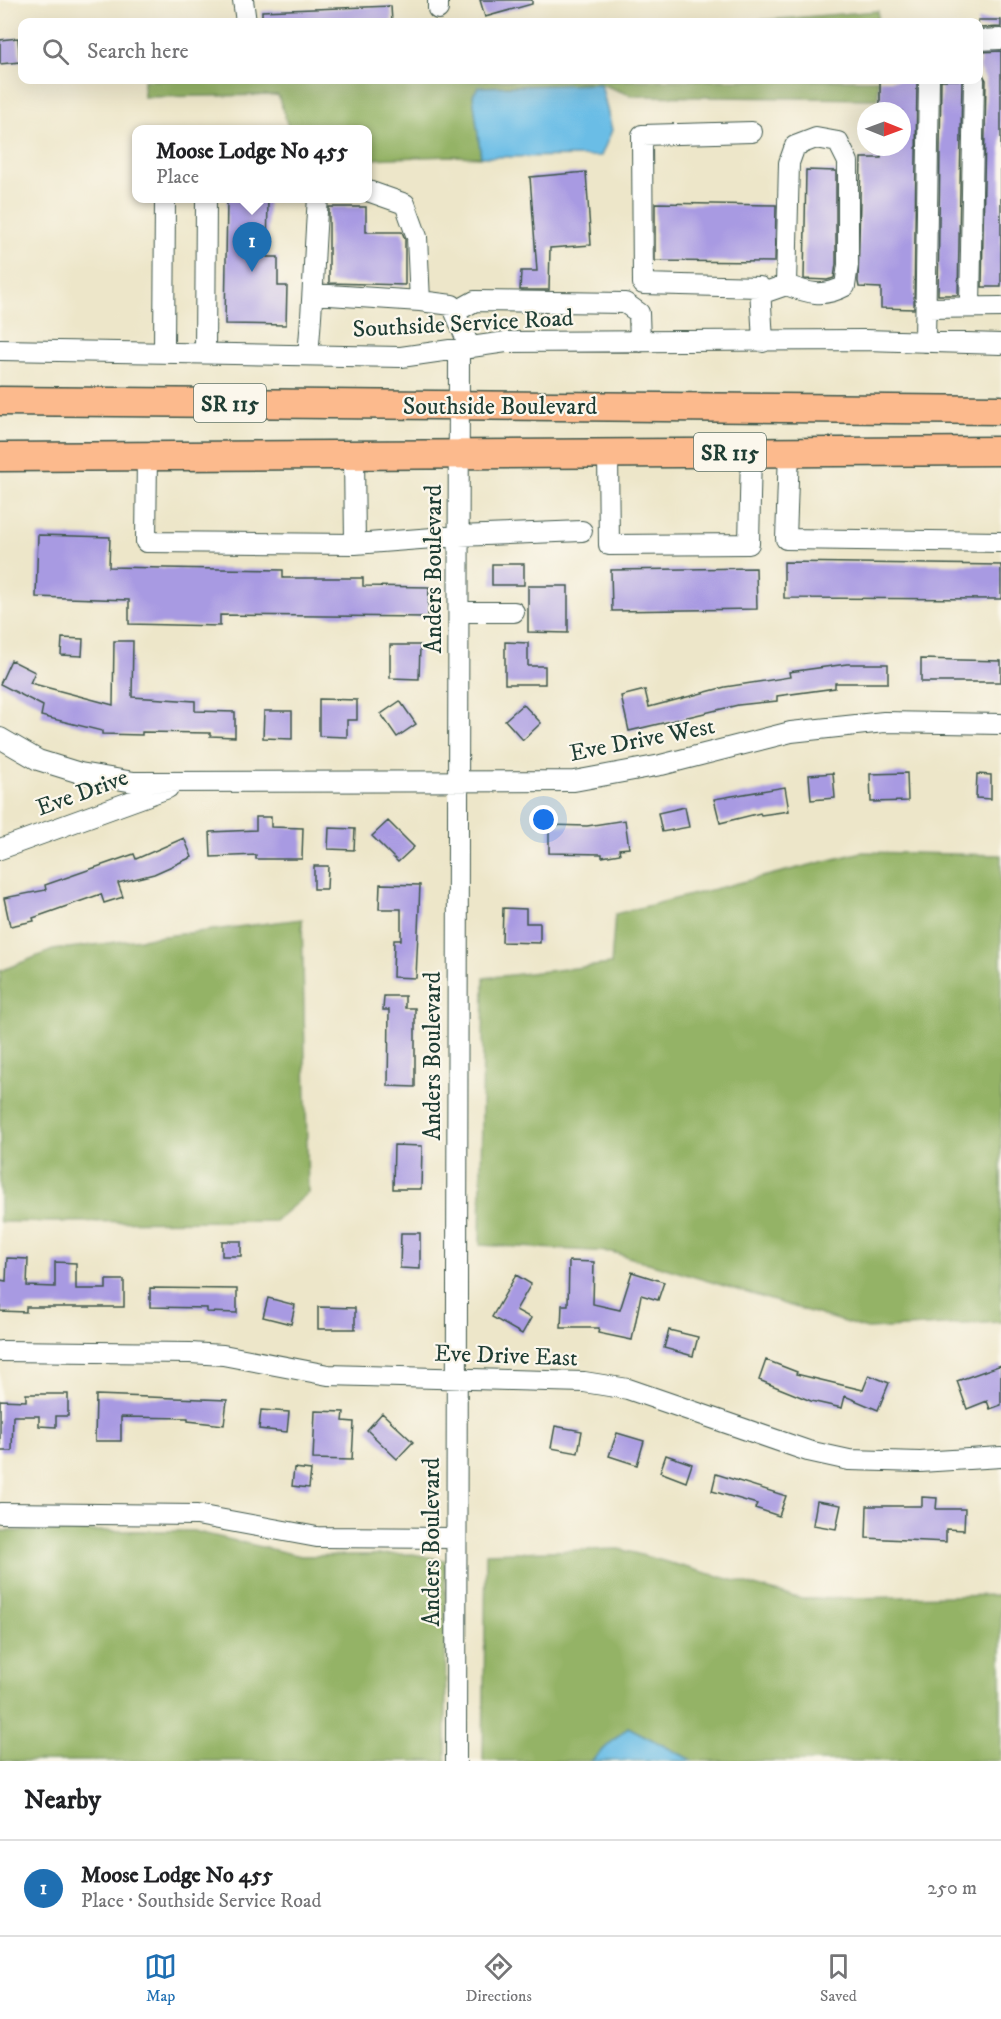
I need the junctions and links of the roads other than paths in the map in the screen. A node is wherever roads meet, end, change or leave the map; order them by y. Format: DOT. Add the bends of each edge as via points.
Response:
graph roads {
  1 [pos="243,0"];
  2 [pos="245,18"];
  3 [pos="1001,39"];
  4 [pos="983,40"];
  5 [pos="929,84"];
  6 [pos="974,84"];
  7 [pos="752,132"];
  8 [pos="372,192"];
  9 [pos="165,203"];
  10 [pos="206,203"];
  11 [pos="318,203"];
  12 [pos="786,285"];
  13 [pos="314,294"];
  14 [pos="760,294"];
  15 [pos="420,301"];
  16 [pos="970,307"];
  17 [pos="1001,307"];
  18 [pos="926,308"];
  19 [pos="455,312"];
  20 [pos="640,342"];
  21 [pos="763,342"];
  22 [pos="925,342"];
  23 [pos="1001,344"];
  24 [pos="464,349"];
  25 [pos="0,350"];
  26 [pos="164,352"];
  27 [pos="205,353"];
  28 [pos="308,355"];
  29 [pos="0,401"];
  30 [pos="460,406"];
  31 [pos="1001,410"];
  32 [pos="789,451"];
  33 [pos="1001,451"];
  34 [pos="751,452"];
  35 [pos="608,453"];
  36 [pos="459,454"];
  37 [pos="354,455"];
  38 [pos="0,456"];
  39 [pos="147,456"];
  40 [pos="582,531"];
  41 [pos="459,536"];
  42 [pos="1001,542"];
  43 [pos="355,544"];
  44 [pos="459,612"];
  45 [pos="514,612"];
  46 [pos="1001,724"];
  47 [pos="0,738"];
  48 [pos="458,782"];
  49 [pos="182,784"];
  50 [pos="0,849"];
  51 [pos="0,1351"];
  52 [pos="457,1377"];
  53 [pos="1001,1457"];
  54 [pos="0,1513"];
  55 [pos="455,1538"];
  56 [pos="456,1761"];
  1 -- 2 [label="street"];
  3 -- 4 [label="street"];
  5 -- 18 [label="street"];
  6 -- 16 [label="street"];
  7 -- 14 [label="street" via="642,135 643,284 760,287"];
  8 -- 15 [label="street" via="405,204 417,237"];
  9 -- 26 [label="street"];
  10 -- 27 [label="street"];
  11 -- 13 [label="street"];
  12 -- 12 [label="street" via="789,163 795,146 816,138 838,142 848,162 845,286 814,295"];
  12 -- 14 [label="street"];
  13 -- 15 [label="street"];
  13 -- 28 [label="street"];
  14 -- 21 [label="street"];
  15 -- 19 [label="street" via="452,305"];
  16 -- 17 [label="street"];
  16 -- 18 [label="street"];
  18 -- 22 [label="street"];
  19 -- 20 [label="street" via="475,301 625,303 639,313"];
  19 -- 24 [label="street"];
  20 -- 21 [label="street, Southside Service Road"];
  20 -- 24 [label="street, Southside Service Road" via="506,342"];
  21 -- 22 [label="street, Southside Service Road"];
  22 -- 23 [label="street, Southside Service Road"];
  24 -- 28 [label="street, Southside Service Road" via="401,357"];
  24 -- 30 [label="street, Anders Boulevard"];
  25 -- 26 [label="street, Southside Service Road"];
  26 -- 27 [label="street, Southside Service Road"];
  27 -- 28 [label="street, Southside Service Road"];
  29 -- 30 [label="highway, Southside Boulevard / SR 115"];
  30 -- 31 [label="highway, Southside Boulevard / SR 115"];
  30 -- 36 [label="street, Anders Boulevard"];
  32 -- 33 [label="highway, Southside Boulevard / SR 115"];
  32 -- 34 [label="highway, Southside Boulevard / SR 115"];
  32 -- 42 [label="street" via="786,538"];
  34 -- 35 [label="highway, Southside Boulevard / SR 115"];
  34 -- 35 [label="street" via="749,544 609,545"];
  35 -- 36 [label="highway, Southside Boulevard / SR 115"];
  36 -- 37 [label="highway, Southside Boulevard / SR 115"];
  36 -- 41 [label="street, Anders Boulevard"];
  37 -- 39 [label="highway, Southside Boulevard / SR 115"];
  37 -- 43 [label="street"];
  38 -- 39 [label="highway, Southside Boulevard / SR 115"];
  39 -- 43 [label="street" via="146,542"];
  40 -- 41 [label="street"];
  41 -- 43 [label="street"];
  41 -- 44 [label="street, Anders Boulevard"];
  44 -- 45 [label="street"];
  44 -- 48 [label="street, Anders Boulevard"];
  46 -- 48 [label="street, Eve Drive West" via="847,725 790,732 574,782"];
  47 -- 49 [label="street" via="39,760 80,773 134,782"];
  48 -- 49 [label="street, Eve Drive West"];
  48 -- 52 [label="street, Anders Boulevard"];
  49 -- 50 [label="street, Eve Drive"];
  51 -- 52 [label="street, Eve Drive East" via="190,1353 223,1355 328,1375"];
  52 -- 53 [label="street, Eve Drive East" via="584,1382 628,1389 808,1450 849,1460 920,1462"];
  52 -- 55 [label="street, Anders Boulevard"];
  54 -- 55 [label="street" via="197,1515 317,1537"];
  55 -- 56 [label="street, Anders Boulevard"];
}
